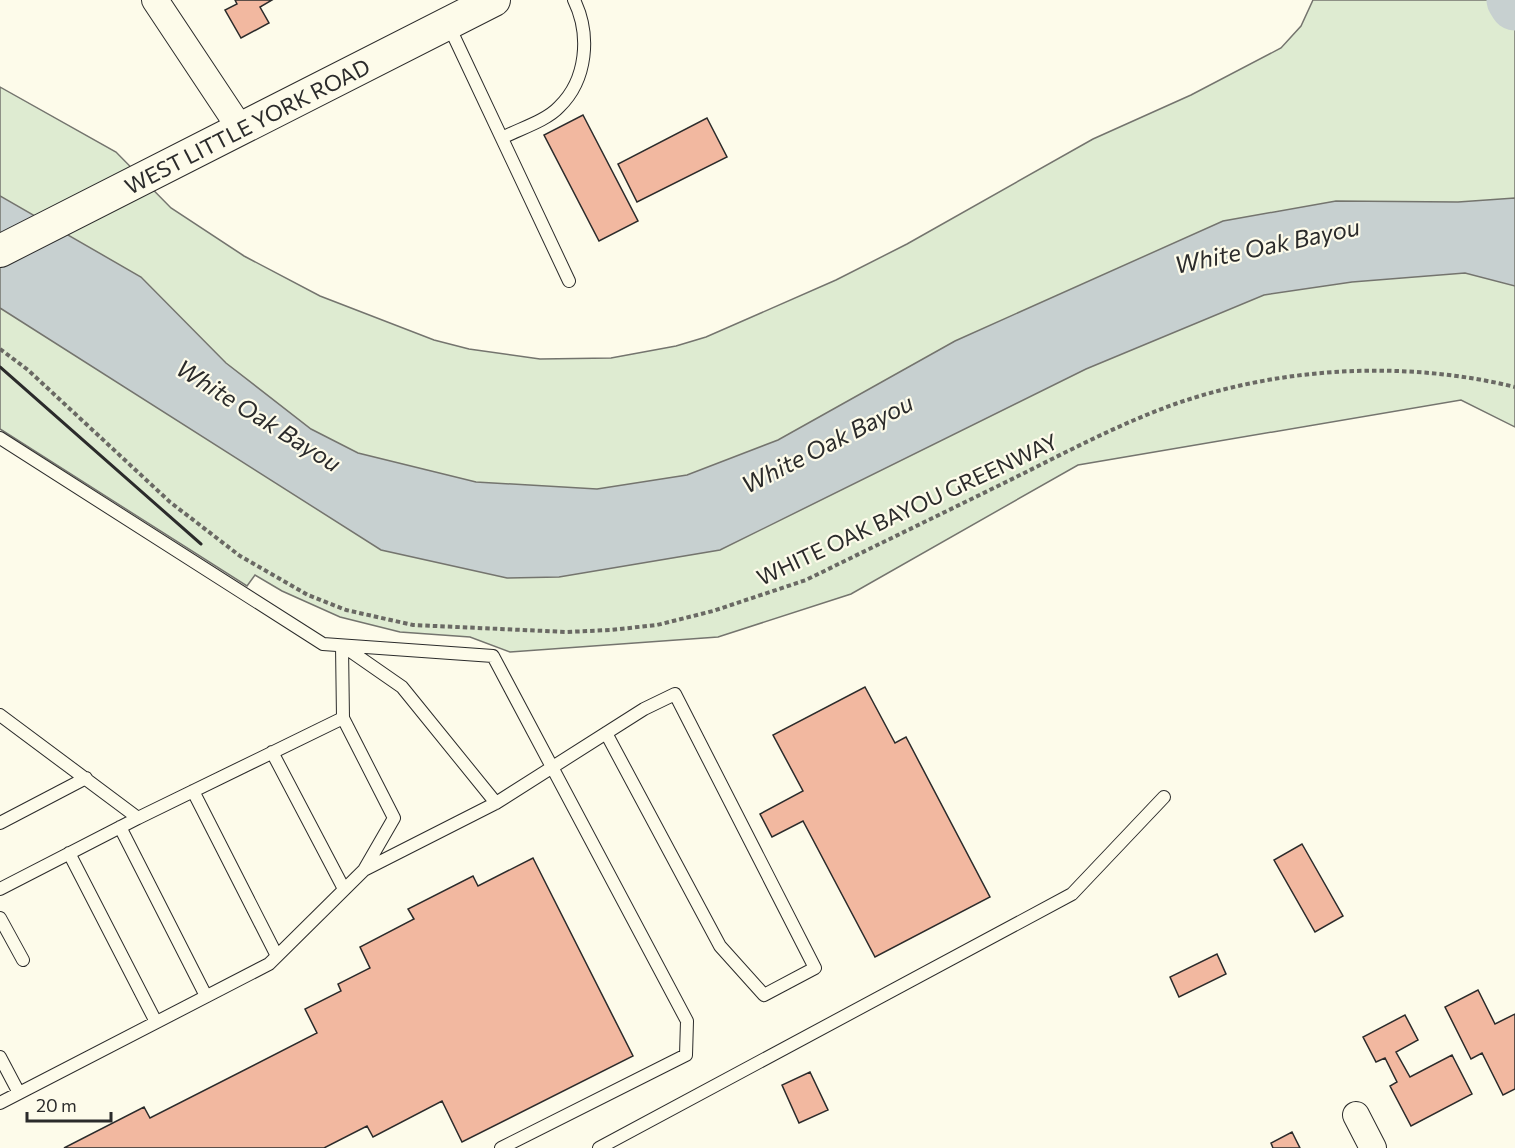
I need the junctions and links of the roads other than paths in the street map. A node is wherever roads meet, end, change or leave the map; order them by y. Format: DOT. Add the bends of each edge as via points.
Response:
graph roads {
  1 [pos="155,0"];
  2 [pos="494,0"];
  3 [pos="574,0"];
  4 [pos="447,23"];
  5 [pos="240,128"];
  6 [pos="502,138"];
  7 [pos="0,251"];
  8 [pos="569,281"];
  9 [pos="0,438"];
  10 [pos="342,646"];
  11 [pos="0,715"];
  12 [pos="343,718"];
  13 [pos="606,733"];
  14 [pos="272,752"];
  15 [pos="551,766"];
  16 [pos="86,778"];
  17 [pos="193,791"];
  18 [pos="1164,797"];
  19 [pos="496,803"];
  20 [pos="138,818"];
  21 [pos="0,823"];
  22 [pos="120,827"];
  23 [pos="69,853"];
  24 [pos="364,870"];
  25 [pos="0,889"];
  26 [pos="344,889"];
  27 [pos="0,918"];
  28 [pos="277,956"];
  29 [pos="23,960"];
  30 [pos="206,996"];
  31 [pos="156,1022"];
  32 [pos="0,1057"];
  33 [pos="19,1094"];
  34 [pos="0,1104"];
  35 [pos="1356,1115"];
  36 [pos="501,1148"];
  37 [pos="598,1148"];
  38 [pos="1373,1148"];
  1 -- 5 [label="street"];
  2 -- 4 [label="street, WEST LITTLE YORK ROAD"];
  3 -- 6 [label="lane" via="584,30 583,63 575,87 558,109"];
  4 -- 5 [label="street, WEST LITTLE YORK ROAD"];
  4 -- 6 [label="lane"];
  5 -- 7 [label="street, WEST LITTLE YORK ROAD"];
  6 -- 8 [label="lane"];
  9 -- 10 [label="lane" via="323,644"];
  10 -- 12 [label="lane"];
  10 -- 15 [label="lane" via="493,656"];
  10 -- 19 [label="lane" via="402,687"];
  11 -- 16 [label="lane"];
  12 -- 14 [label="lane"];
  12 -- 24 [label="lane" via="394,818"];
  13 -- 13 [label="lane" via="675,694 815,968 764,995 720,946"];
  13 -- 15 [label="lane"];
  14 -- 17 [label="lane"];
  14 -- 26 [label="lane"];
  15 -- 19 [label="lane"];
  15 -- 36 [label="lane" via="687,1021 686,1055"];
  16 -- 20 [label="lane"];
  16 -- 21 [label="lane"];
  17 -- 20 [label="lane"];
  17 -- 28 [label="lane"];
  18 -- 37 [label="lane" via="1072,894"];
  19 -- 24 [label="lane"];
  20 -- 22 [label="lane"];
  22 -- 23 [label="lane"];
  22 -- 30 [label="lane"];
  23 -- 25 [label="lane"];
  23 -- 31 [label="lane"];
  24 -- 26 [label="lane"];
  26 -- 28 [label="lane"];
  27 -- 29 [label="lane"];
  28 -- 30 [label="lane" via="269,964"];
  30 -- 31 [label="lane"];
  31 -- 33 [label="lane"];
  32 -- 33 [label="lane"];
  33 -- 34 [label="lane"];
  35 -- 38 [label="street"];
}
